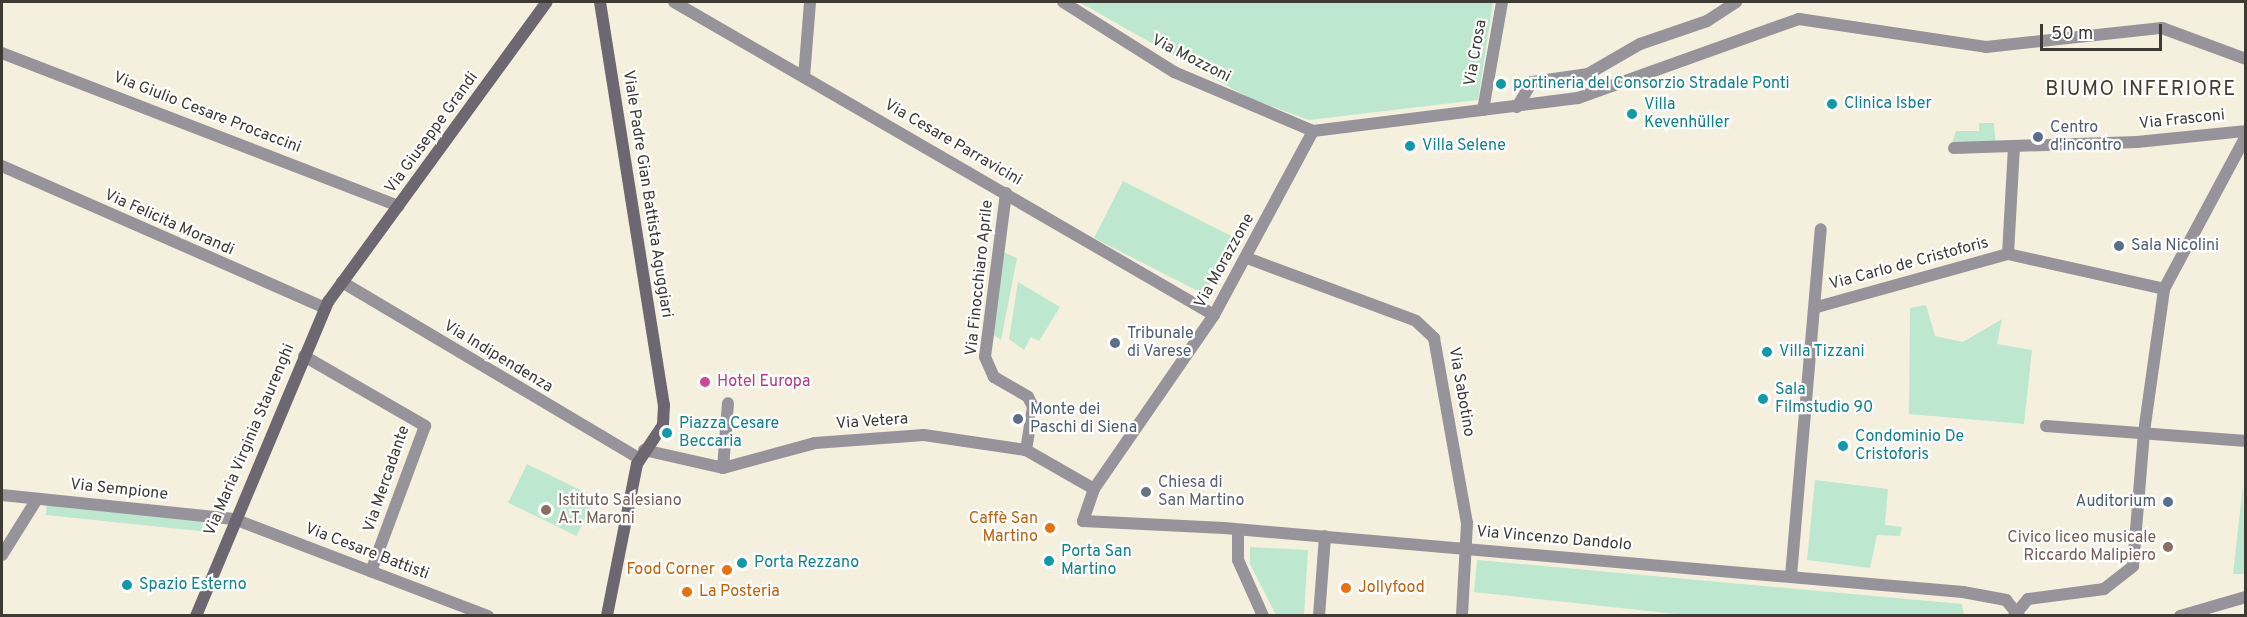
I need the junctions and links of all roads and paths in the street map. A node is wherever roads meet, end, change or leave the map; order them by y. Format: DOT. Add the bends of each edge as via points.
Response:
graph roads {
  1 [pos="548,2"];
  2 [pos="600,2"];
  3 [pos="674,2"];
  4 [pos="810,2"];
  5 [pos="1063,2"];
  6 [pos="1502,2"];
  7 [pos="1736,2"];
  8 [pos="2,53"];
  9 [pos="2246,59"];
  10 [pos="804,76"];
  11 [pos="1517,107"];
  12 [pos="1483,110"];
  13 [pos="1313,131"];
  14 [pos="2246,131"];
  15 [pos="2246,136"];
  16 [pos="1953,148"];
  17 [pos="2014,148"];
  18 [pos="2,166"];
  19 [pos="1006,193"];
  20 [pos="399,206"];
  21 [pos="1821,229"];
  22 [pos="2008,254"];
  23 [pos="1247,258"];
  24 [pos="342,282"];
  25 [pos="2164,289"];
  26 [pos="1817,307"];
  27 [pos="325,308"];
  28 [pos="1214,315"];
  29 [pos="304,356"];
  30 [pos="728,403"];
  31 [pos="2046,426"];
  32 [pos="2144,432"];
  33 [pos="2246,441"];
  34 [pos="1026,450"];
  35 [pos="643,453"];
  36 [pos="723,468"];
  37 [pos="1094,489"];
  38 [pos="2,495"];
  39 [pos="37,499"];
  40 [pos="234,519"];
  41 [pos="1083,521"];
  42 [pos="1238,530"];
  43 [pos="1325,536"];
  44 [pos="1466,548"];
  45 [pos="2,555"];
  46 [pos="371,571"];
  47 [pos="1791,576"];
  48 [pos="2246,597"];
  49 [pos="2017,614"];
  50 [pos="2188,614"];
  51 [pos="196,615"];
  52 [pos="488,615"];
  53 [pos="607,615"];
  54 [pos="1263,615"];
  55 [pos="1319,615"];
  56 [pos="1462,615"];
  1 -- 20 [label="main road, Via Giuseppe Grandi"];
  2 -- 35 [label="main road, Viale Padre Gian Battista Aguggiari" via="661,391 663,425"];
  3 -- 10 [label="street, Via Cesare Parravicini"];
  4 -- 10 [label="street"];
  5 -- 13 [label="street, Via Mozzoni" via="1174,72"];
  6 -- 12 [label="street, Via Crosa"];
  7 -- 11 [label="street" via="1707,21 1640,44 1588,74 1532,82"];
  8 -- 20 [label="street, Via Giulio Cesare Procaccini"];
  9 -- 11 [label="street" via="2162,28 1986,47 1799,19 1578,98"];
  10 -- 19 [label="street, Via Cesare Parravicini"];
  11 -- 12 [label="street"];
  12 -- 13 [label="street"];
  13 -- 23 [label="street, Via Morazzone"];
  14 -- 17 [label="street, Via Frasconi"];
  15 -- 25 [label="street"];
  16 -- 17 [label="street, Via Frasconi"];
  17 -- 22 [label="street"];
  18 -- 27 [label="street, Via Felicita Morandi"];
  19 -- 28 [label="street, Via Cesare Parravicini"];
  19 -- 34 [label="street, Via Finocchiaro Aprile" via="985,357 994,377 1028,397 1033,407"];
  20 -- 24 [label="main road, Via Giuseppe Grandi"];
  21 -- 26 [label="street, Via Carlo de Cristoforis"];
  22 -- 25 [label="street"];
  22 -- 26 [label="street, Via Carlo de Cristoforis"];
  23 -- 28 [label="street, Via Morazzone"];
  23 -- 44 [label="street, Via Sabotino" via="1416,321 1434,338 1467,523"];
  24 -- 27 [label="main road, Via Maria Virginia Staurenghi"];
  24 -- 35 [label="street, Via Indipendenza"];
  25 -- 32 [label="street"];
  26 -- 47 [label="street, Via Carlo de Cristoforis"];
  27 -- 29 [label="main road, Via Maria Virginia Staurenghi"];
  28 -- 37 [label="street, Via Morazzone"];
  29 -- 40 [label="main road, Via Maria Virginia Staurenghi"];
  29 -- 46 [label="street, Via Mercadante" via="425,426"];
  30 -- 36 [label="street"];
  31 -- 32 [label="street"];
  32 -- 33 [label="street"];
  32 -- 49 [label="street" via="2133,566 2104,590 2033,598"];
  34 -- 36 [label="street, Via Vetera" via="924,435 815,443"];
  34 -- 37 [label="street"];
  35 -- 36 [label="street"];
  35 -- 53 [label="main road"];
  37 -- 41 [label="street, Via Morazzone"];
  38 -- 39 [label="street, Via Sempione"];
  39 -- 40 [label="street, Via Sempione"];
  39 -- 45 [label="street"];
  40 -- 46 [label="street, Via Cesare Battisti"];
  40 -- 51 [label="main road, Via Maria Virginia Staurenghi"];
  41 -- 42 [label="street, Via Vincenzo Dandolo"];
  42 -- 43 [label="street, Via Vincenzo Dandolo"];
  42 -- 54 [label="street" via="1238,560"];
  43 -- 44 [label="street, Via Vincenzo Dandolo"];
  43 -- 55 [label="street"];
  44 -- 47 [label="street, Via Vincenzo Dandolo"];
  44 -- 56 [label="street, Via Sabotino"];
  46 -- 52 [label="street, Via Cesare Battisti"];
  47 -- 49 [label="street, Via Vincenzo Dandolo" via="1968,592 2006,600"];
  48 -- 50 [label="street"];
}
